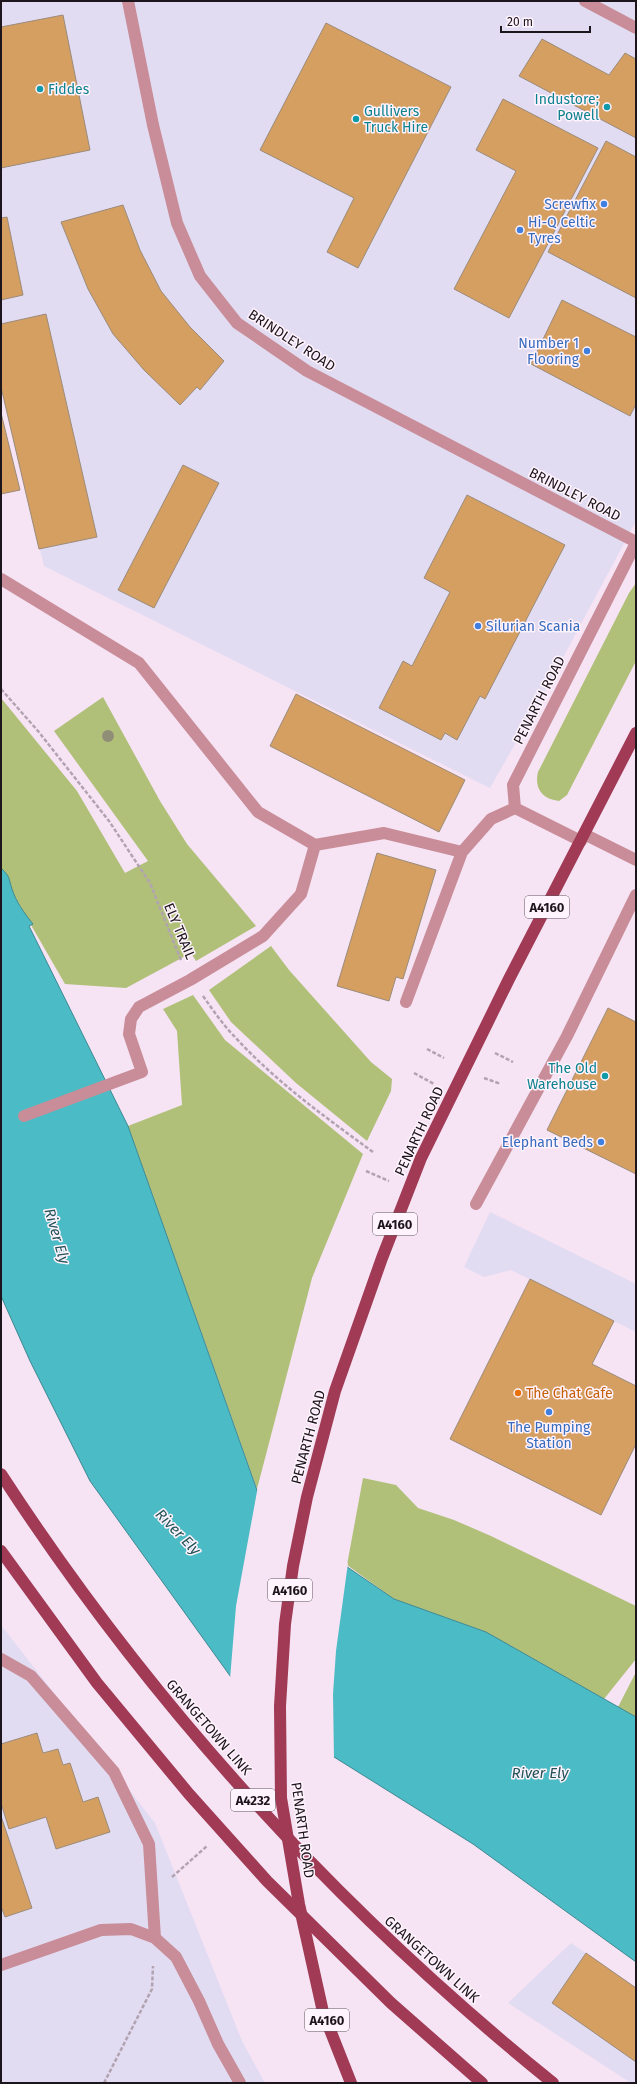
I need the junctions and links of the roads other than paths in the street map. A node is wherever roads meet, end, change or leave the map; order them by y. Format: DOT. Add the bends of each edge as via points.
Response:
graph roads {
  1 [pos="128,1"];
  2 [pos="585,1"];
  3 [pos="636,28"];
  4 [pos="636,543"];
  5 [pos="1,579"];
  6 [pos="636,733"];
  7 [pos="515,808"];
  8 [pos="582,838"];
  9 [pos="315,844"];
  10 [pos="462,852"];
  11 [pos="636,860"];
  12 [pos="636,895"];
  13 [pos="406,1002"];
  14 [pos="24,1116"];
  15 [pos="476,1204"];
  16 [pos="1,1474"];
  17 [pos="1,1551"];
  18 [pos="1,1659"];
  19 [pos="155,1938"];
  20 [pos="1,1965"];
  21 [pos="240,2083"];
  22 [pos="351,2083"];
  23 [pos="482,2083"];
  24 [pos="553,2083"];
  1 -- 4 [label="street, BRINDLEY ROAD" via="153,125 177,223 200,276 237,322 307,371"];
  2 -- 3 [label="street"];
  4 -- 7 [label="street, PENARTH ROAD" via="513,785"];
  5 -- 9 [label="street" via="140,663 258,812"];
  6 -- 8 [label="main road, PENARTH ROAD / A4160"];
  7 -- 8 [label="street"];
  7 -- 10 [label="street" via="491,819"];
  8 -- 11 [label="street"];
  8 -- 22 [label="main road, PENARTH ROAD / A4160" via="421,1158 335,1391 307,1497 293,1566 285,1624 280,1706 281,1794 299,1904 323,2012"];
  9 -- 10 [label="street" via="384,833"];
  9 -- 14 [label="street" via="301,894 263,936 140,1007 131,1019 129,1034 142,1072"];
  10 -- 13 [label="street"];
  12 -- 15 [label="street" via="567,1036"];
  16 -- 24 [label="main road, GRANGETOWN LINK / A4232, bridge" via="68,1573 126,1651 186,1725 273,1823 355,1909 420,1970"];
  17 -- 23 [label="main road, A4232, bridge" via="96,1683 189,1794 262,1875 391,2003"];
  18 -- 19 [label="street" via="31,1676 114,1772 149,1844"];
  19 -- 20 [label="street" via="132,1929 100,1930"];
  19 -- 21 [label="street" via="176,1957"];
}
